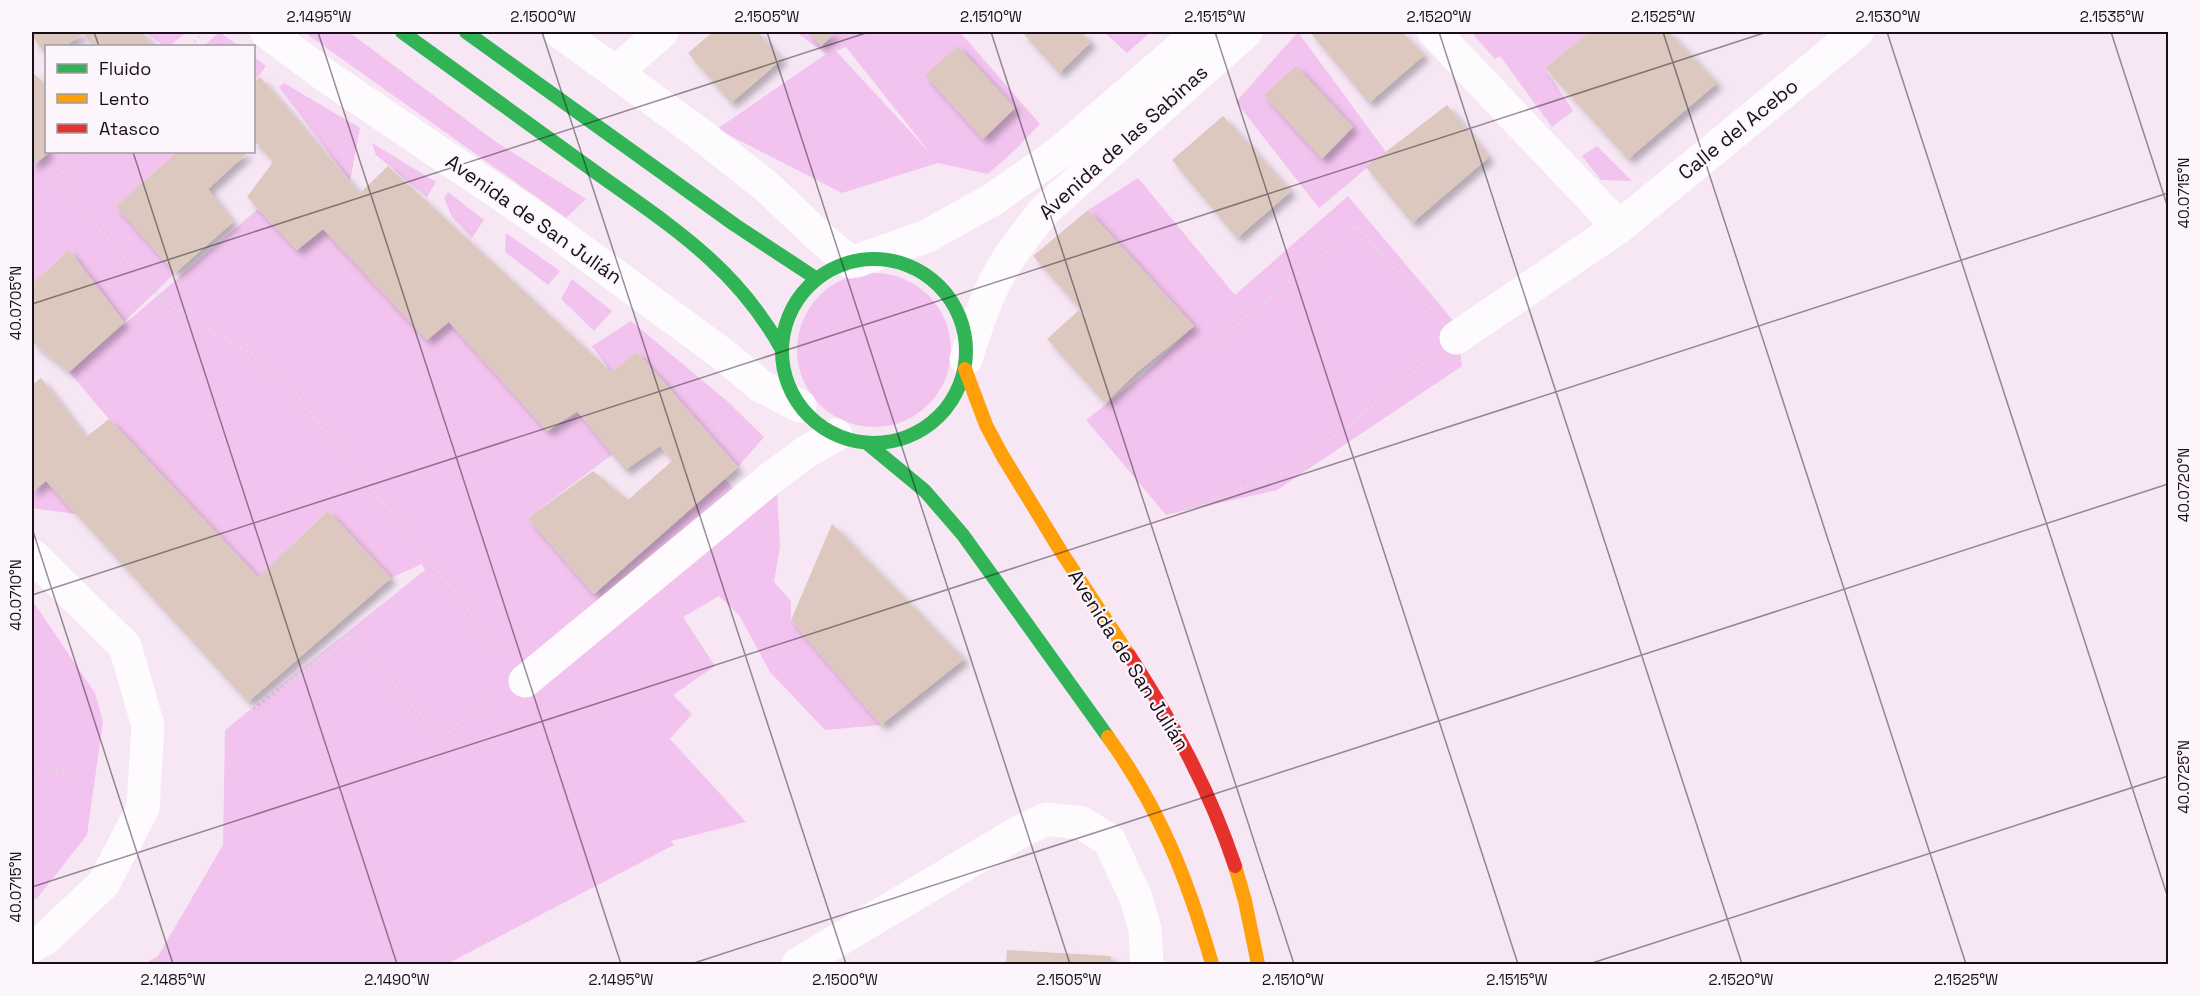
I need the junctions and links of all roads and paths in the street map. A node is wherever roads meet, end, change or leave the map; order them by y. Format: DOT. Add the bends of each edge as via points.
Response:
graph roads {
  1 [pos="205,32"];
  2 [pos="267,32"];
  3 [pos="402,32"];
  4 [pos="466,32"];
  5 [pos="560,32"];
  6 [pos="662,32"];
  7 [pos="1199,32"];
  8 [pos="1246,32"];
  9 [pos="1434,32"];
  10 [pos="1857,32"];
  11 [pos="191,45"];
  12 [pos="616,72"];
  13 [pos="83,153"];
  14 [pos="56,180"];
  15 [pos="32,202"];
  16 [pos="1619,226"];
  17 [pos="853,262"];
  18 [pos="817,279"];
  19 [pos="1456,338"];
  20 [pos="781,348"];
  21 [pos="1205,351"];
  22 [pos="966,364"];
  23 [pos="800,406"];
  24 [pos="836,435"];
  25 [pos="867,443"];
  26 [pos="1179,512"];
  27 [pos="32,555"];
  28 [pos="522,677"];
  29 [pos="246,714"];
  30 [pos="77,771"];
  31 [pos="32,772"];
  32 [pos="38,942"];
  33 [pos="798,964"];
  34 [pos="1147,964"];
  35 [pos="1212,964"];
  36 [pos="1258,964"];
  1 -- 11 [label="path"];
  2 -- 23 [label="street, Avenida de San Julián" via="552,229 761,386"];
  3 -- 20 [label="main road" via="696,245 750,300"];
  4 -- 18 [label="main road" via="735,225"];
  5 -- 12 [label="street"];
  6 -- 12 [label="street"];
  7 -- 17 [label="street, Avenida de las Sabinas" via="1059,153 992,200 927,236"];
  8 -- 22 [label="street, Avenida de las Sabinas" via="1045,210 998,276"];
  9 -- 16 [label="street"];
  10 -- 16 [label="street, Calle del Acebo"];
  12 -- 17 [label="street" via="766,186 822,239"];
  13 -- 14 [label="path"];
  14 -- 15 [label="path"];
  14 -- 28 [label="path" via="163,301 250,353 286,382"];
  16 -- 19 [label="street, Calle del Acebo"];
  17 -- 18 [label="main road"];
  17 -- 22 [label="main road" via="897,262 933,279 961,320"];
  18 -- 20 [label="main road" via="798,298"];
  19 -- 21 [label="path" via="1357,226"];
  19 -- 26 [label="path" via="1295,468"];
  20 -- 23 [label="main road" via="787,383"];
  22 -- 25 [label="main road" via="952,400 939,417 900,440"];
  22 -- 36 [label="main road, Avenida de San Julián" via="990,433 1194,765 1241,887"];
  23 -- 24 [label="main road" via="816,423"];
  24 -- 25 [label="main road"];
  24 -- 28 [label="street" via="771,478"];
  25 -- 35 [label="main road" via="925,491 963,536 1121,755 1172,846"];
  27 -- 32 [label="street" via="125,646 148,726 143,808 104,883"];
  28 -- 29 [label="path" via="441,738 351,636"];
  30 -- 31 [label="path"];
  33 -- 34 [label="street" via="1046,819 1082,823 1109,840 1136,898"];
}
